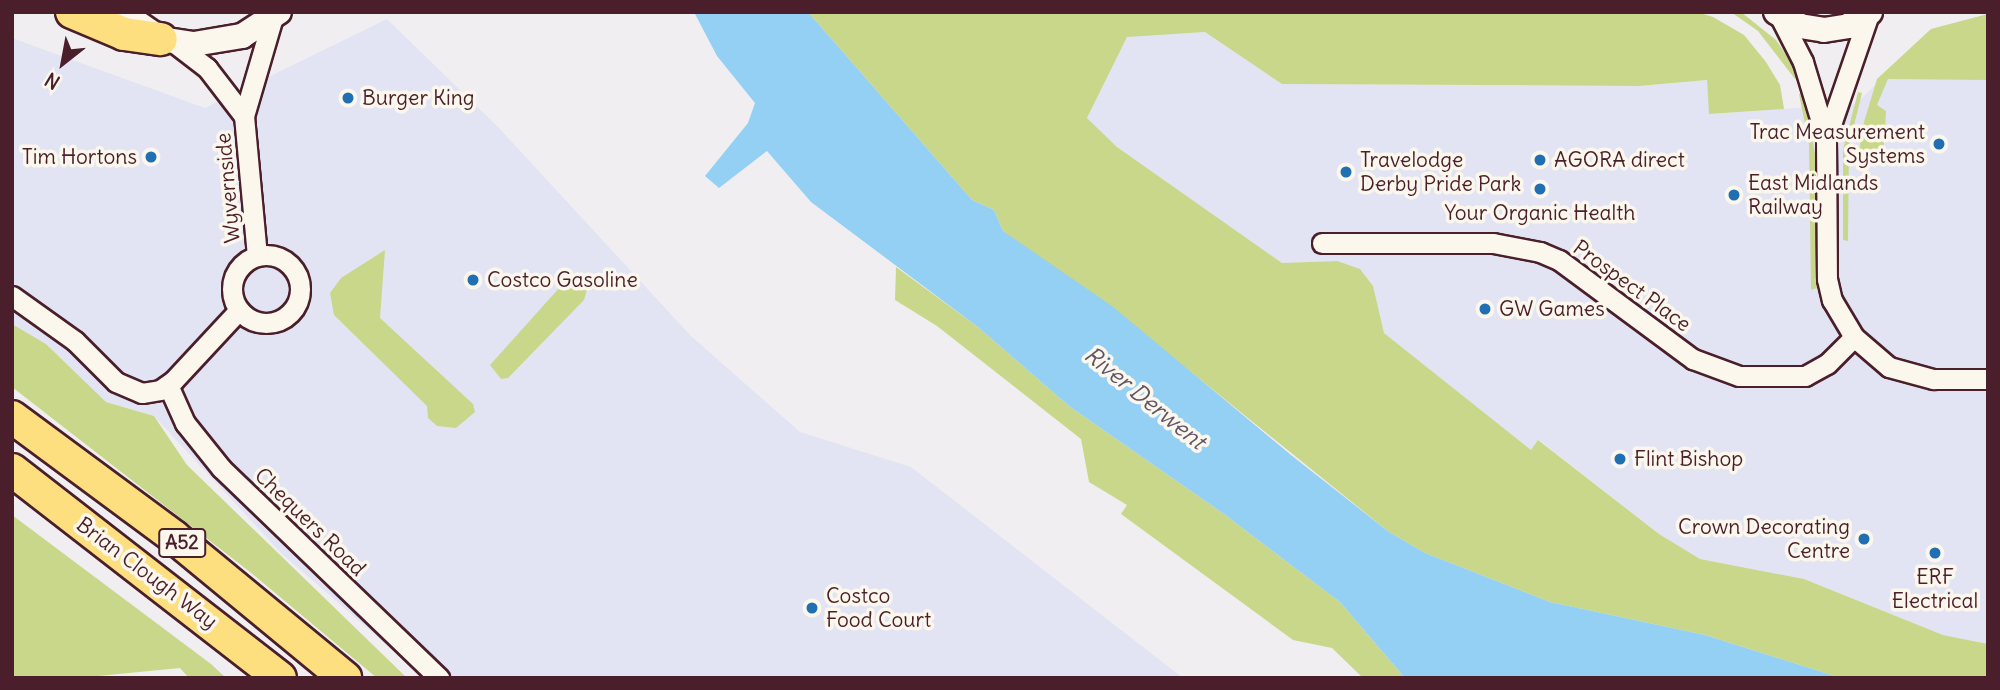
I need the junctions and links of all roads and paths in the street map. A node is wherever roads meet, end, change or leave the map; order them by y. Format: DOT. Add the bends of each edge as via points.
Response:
graph roads {
  1 [pos="72,12"];
  2 [pos="122,12"];
  3 [pos="1869,13"];
  4 [pos="1777,14"];
  5 [pos="275,16"];
  6 [pos="167,41"];
  7 [pos="244,116"];
  8 [pos="1826,139"];
  9 [pos="1322,243"];
  10 [pos="257,256"];
  11 [pos="12,296"];
  12 [pos="239,310"];
  13 [pos="1854,337"];
  14 [pos="1988,380"];
  15 [pos="168,385"];
  16 [pos="12,417"];
  17 [pos="12,470"];
  18 [pos="280,678"];
  19 [pos="345,678"];
  20 [pos="439,678"];
  1 -- 6 [label="highway" via="124,34"];
  2 -- 6 [label="street"];
  3 -- 4 [label="street" via="1848,26 1824,30 1800,26"];
  3 -- 8 [label="street"];
  4 -- 8 [label="street" via="1803,62"];
  5 -- 6 [label="street" via="224,41"];
  5 -- 7 [label="street, Wyvernside"];
  6 -- 7 [label="street, Wyvernside" via="207,68"];
  7 -- 10 [label="street, Wyvernside"];
  8 -- 13 [label="street" via="1827,279 1837,312"];
  9 -- 13 [label="street, Prospect Place" via="1493,243 1540,252 1559,260 1693,359 1739,376 1805,376 1827,364"];
  10 -- 12 [label="street" via="238,268 233,278 233,300"];
  10 -- 12 [label="street" via="286,261 298,278 299,295 290,312 274,322 255,321"];
  11 -- 15 [label="street" via="57,326 122,386 142,393"];
  12 -- 15 [label="street"];
  13 -- 14 [label="street" via="1881,362 1910,375"];
  15 -- 20 [label="street, Chequers Road" via="185,423 221,468"];
  16 -- 19 [label="highway, Brian Clough Way / A52" via="174,537"];
  17 -- 18 [label="highway, Brian Clough Way / A52"];
}
